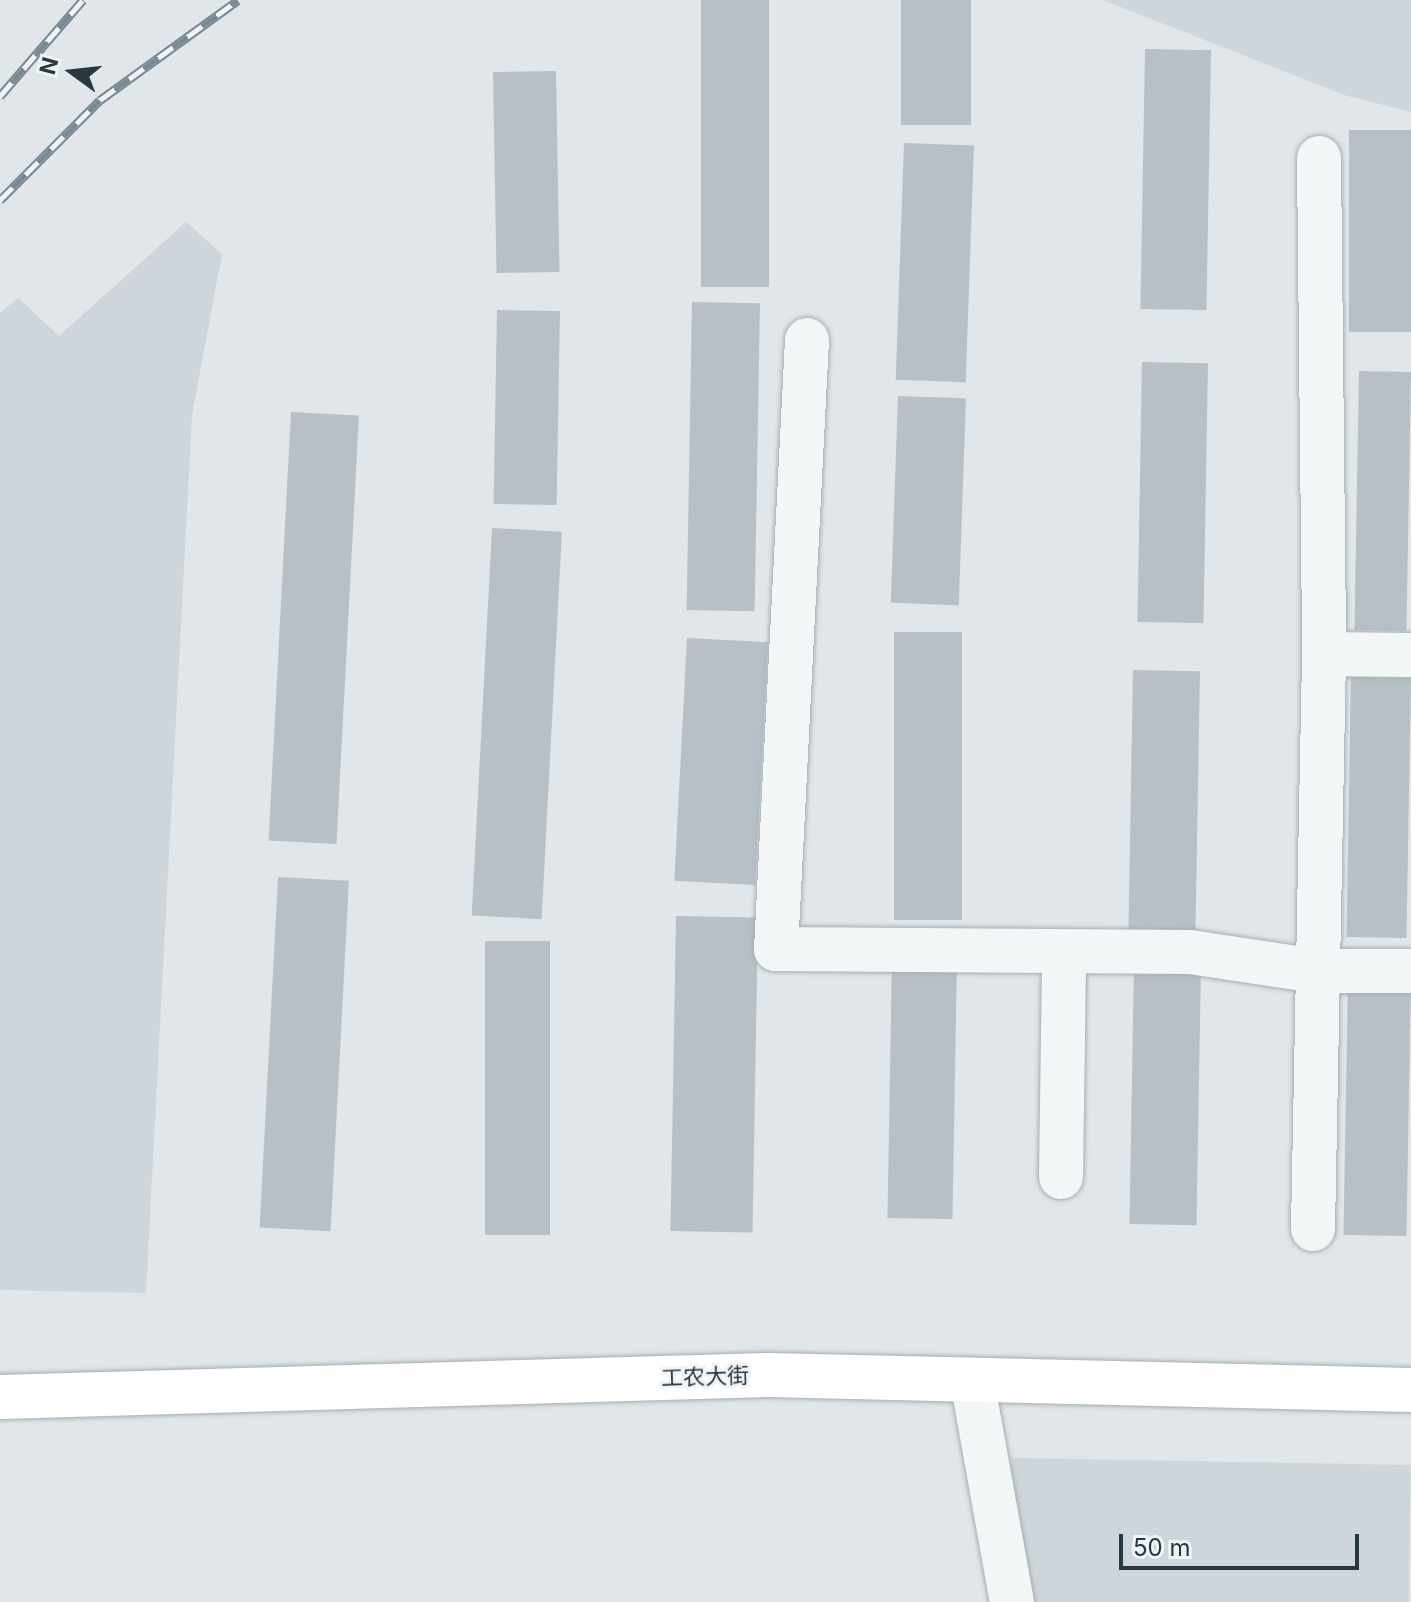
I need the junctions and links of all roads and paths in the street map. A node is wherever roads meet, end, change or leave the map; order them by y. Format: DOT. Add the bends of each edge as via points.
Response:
graph roads {
  1 [pos="1319,158"];
  2 [pos="807,340"];
  3 [pos="1324,654"];
  4 [pos="1411,655"];
  5 [pos="1064,954"];
  6 [pos="1317,971"];
  7 [pos="1411,971"];
  8 [pos="1061,1177"];
  9 [pos="1313,1229"];
  10 [pos="972,1380"];
  11 [pos="1411,1390"];
  12 [pos="0,1397"];
  13 [pos="1012,1602"];
  1 -- 3 [label="street"];
  2 -- 5 [label="street" via="776,949"];
  3 -- 4 [label="street"];
  3 -- 6 [label="street"];
  5 -- 6 [label="street" via="1190,952"];
  5 -- 8 [label="street"];
  6 -- 7 [label="street"];
  6 -- 9 [label="street"];
  10 -- 11 [label="main road, 工农大街"];
  10 -- 12 [label="main road, 工农大街" via="769,1375"];
  10 -- 13 [label="street"];
}
